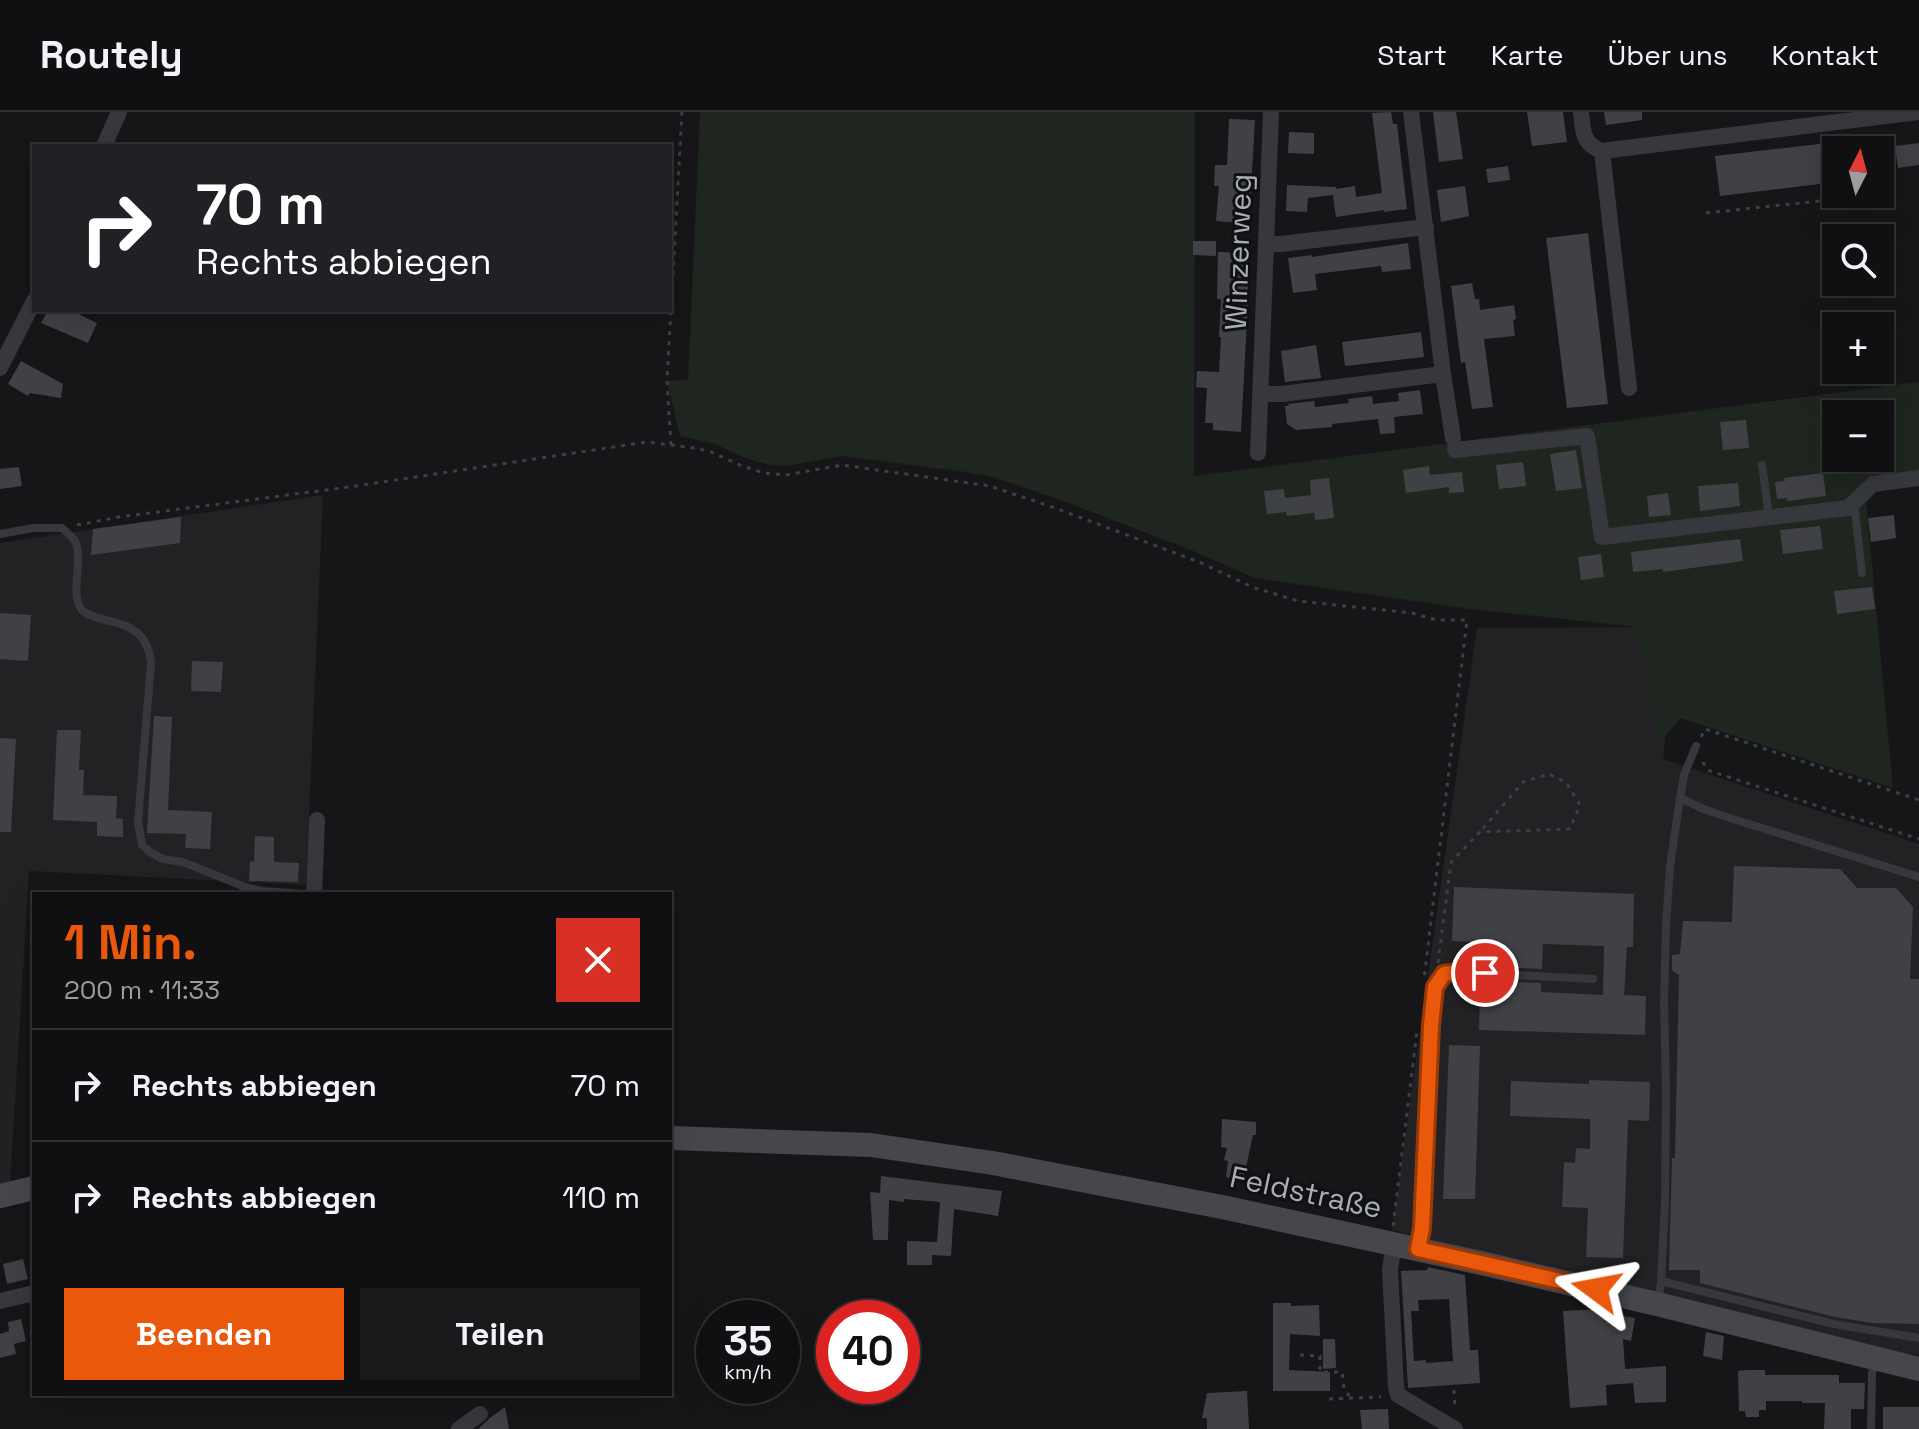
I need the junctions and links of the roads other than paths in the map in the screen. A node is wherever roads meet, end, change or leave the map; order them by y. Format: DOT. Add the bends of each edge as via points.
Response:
graph roads {
  1 [pos="119,112"];
  2 [pos="1271,112"];
  3 [pos="1411,112"];
  4 [pos="1581,112"];
  5 [pos="1919,112"];
  6 [pos="105,144"];
  7 [pos="1602,151"];
  8 [pos="1426,227"];
  9 [pos="1267,244"];
  10 [pos="32,305"];
  11 [pos="0,368"];
  12 [pos="1443,374"];
  13 [pos="1629,388"];
  14 [pos="1261,394"];
  15 [pos="1258,453"];
  16 [pos="1762,465"];
  17 [pos="1919,478"];
  18 [pos="1854,503"];
  19 [pos="1769,518"];
  20 [pos="0,534"];
  21 [pos="1862,573"];
  22 [pos="1696,746"];
  23 [pos="1680,798"];
  24 [pos="317,820"];
  25 [pos="1919,877"];
  26 [pos="276,892"];
  27 [pos="314,892"];
  28 [pos="1593,979"];
  29 [pos="672,1138"];
  30 [pos="32,1188"];
  31 [pos="0,1196"];
  32 [pos="1402,1241"];
  33 [pos="1659,1292"];
  34 [pos="32,1293"];
  35 [pos="0,1301"];
  36 [pos="1919,1338"];
  37 [pos="1875,1358"];
  38 [pos="1919,1369"];
  39 [pos="480,1414"];
  40 [pos="459,1429"];
  41 [pos="1455,1429"];
  42 [pos="1871,1429"];
  1 -- 6 [label="street"];
  2 -- 9 [label="street, Winzerweg"];
  3 -- 8 [label="street"];
  4 -- 7 [label="street" via="1587,143"];
  5 -- 7 [label="street"];
  7 -- 13 [label="street"];
  8 -- 9 [label="street"];
  8 -- 12 [label="street"];
  9 -- 14 [label="street, Winzerweg"];
  10 -- 11 [label="street"];
  12 -- 14 [label="street"];
  12 -- 19 [label="street" via="1454,444 1587,436 1602,537"];
  14 -- 15 [label="street, Winzerweg"];
  16 -- 19 [label="lane"];
  17 -- 18 [label="street" via="1873,484"];
  18 -- 19 [label="street"];
  18 -- 21 [label="lane"];
  20 -- 26 [label="lane" via="62,528 75,541 77,599 83,611 121,623 149,647 138,822 142,845 163,859"];
  22 -- 23 [label="lane"];
  23 -- 25 [label="lane"];
  23 -- 33 [label="lane" via="1666,925 1665,1203"];
  24 -- 27 [label="street"];
  28 -- 32 [label="lane" via="1444,974 1435,987 1431,1025 1422,1228"];
  29 -- 32 [label="street, Feldstraße" via="898,1148"];
  30 -- 31 [label="street"];
  32 -- 33 [label="street, Feldstraße"];
  32 -- 41 [label="street" via="1390,1269 1396,1387 1404,1399"];
  33 -- 36 [label="lane"];
  33 -- 37 [label="street, Feldstraße"];
  34 -- 35 [label="street"];
  37 -- 38 [label="street, Feldstraße"];
  37 -- 42 [label="lane"];
  39 -- 40 [label="street"];
}
